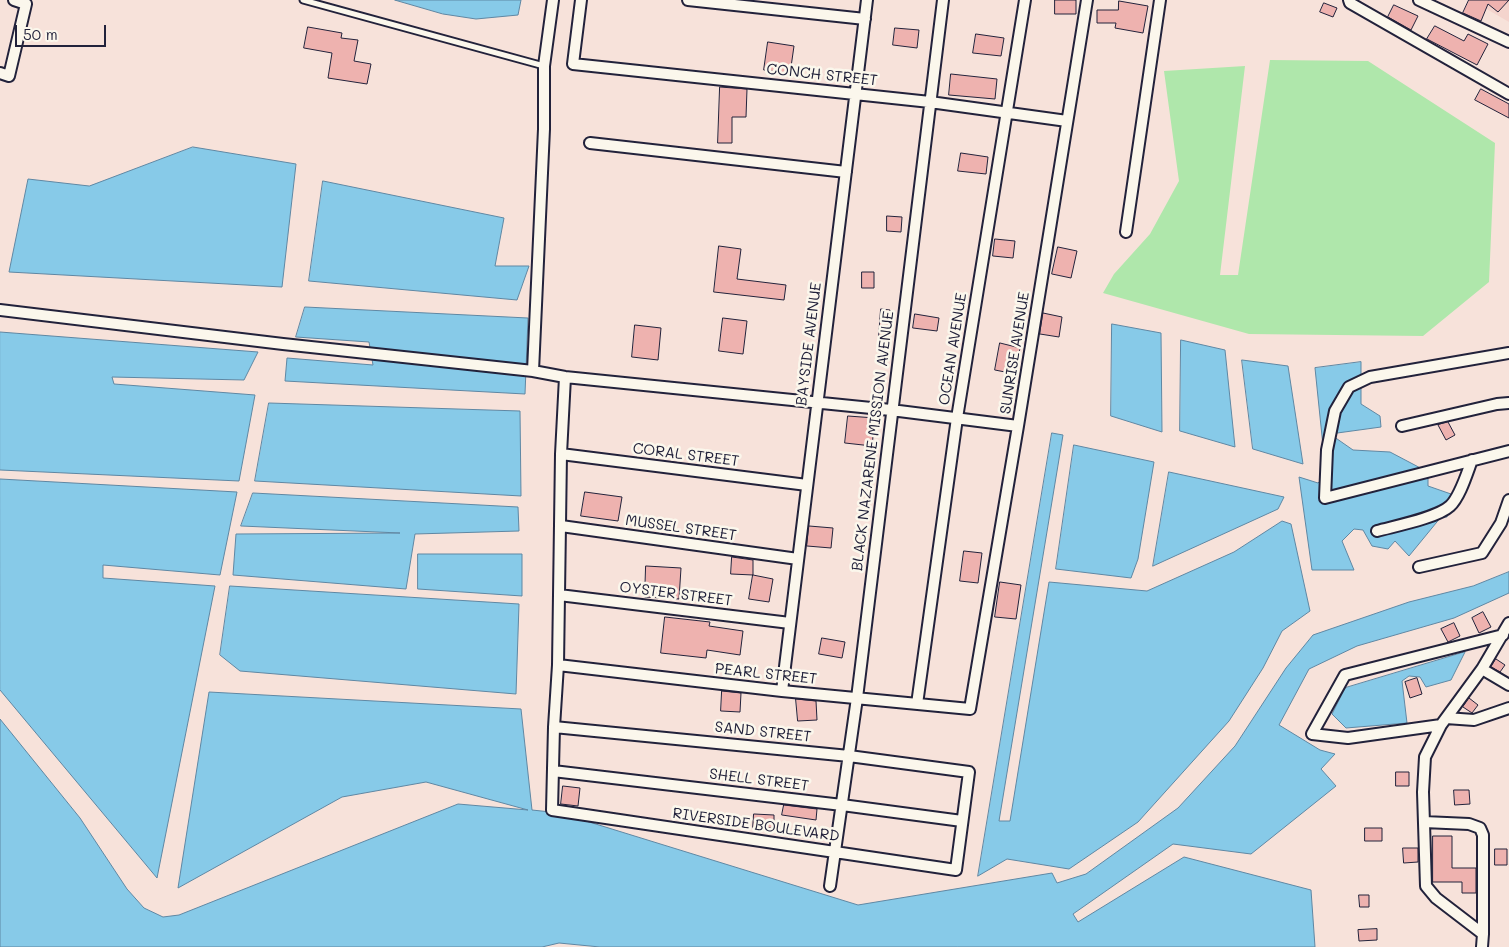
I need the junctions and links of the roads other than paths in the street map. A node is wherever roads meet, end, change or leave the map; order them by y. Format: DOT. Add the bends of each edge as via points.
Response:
graph roads {
  1 [pos="14,0"];
  2 [pos="304,0"];
  3 [pos="554,0"];
  4 [pos="581,0"];
  5 [pos="688,0"];
  6 [pos="867,0"];
  7 [pos="943,0"];
  8 [pos="1025,0"];
  9 [pos="1087,0"];
  10 [pos="1160,0"];
  11 [pos="1349,0"];
  12 [pos="1419,0"];
  13 [pos="865,19"];
  14 [pos="1509,42"];
  15 [pos="544,66"];
  16 [pos="0,73"];
  17 [pos="856,94"];
  18 [pos="1509,94"];
  19 [pos="930,102"];
  20 [pos="1006,111"];
  21 [pos="1068,121"];
  22 [pos="590,143"];
  23 [pos="846,172"];
  24 [pos="1126,232"];
  25 [pos="0,310"];
  26 [pos="1509,353"];
  27 [pos="534,371"];
  28 [pos="565,377"];
  29 [pos="1509,403"];
  30 [pos="817,404"];
  31 [pos="891,410"];
  32 [pos="957,418"];
  33 [pos="1018,426"];
  34 [pos="1402,426"];
  35 [pos="1509,450"];
  36 [pos="562,454"];
  37 [pos="1472,460"];
  38 [pos="807,485"];
  39 [pos="1509,500"];
  40 [pos="561,526"];
  41 [pos="1376,531"];
  42 [pos="798,559"];
  43 [pos="1419,567"];
  44 [pos="559,595"];
  45 [pos="790,623"];
  46 [pos="1509,623"];
  47 [pos="1502,635"];
  48 [pos="558,665"];
  49 [pos="1482,669"];
  50 [pos="1509,685"];
  51 [pos="782,691"];
  52 [pos="857,698"];
  53 [pos="917,704"];
  54 [pos="1509,708"];
  55 [pos="970,709"];
  56 [pos="1443,722"];
  57 [pos="554,727"];
  58 [pos="849,756"];
  59 [pos="553,771"];
  60 [pos="842,805"];
  61 [pos="962,821"];
  62 [pos="1424,822"];
  63 [pos="835,851"];
  64 [pos="830,886"];
  65 [pos="1483,934"];
  66 [pos="1482,947"];
  1 -- 16 [label="street" via="26,4 9,76"];
  2 -- 15 [label="lane"];
  3 -- 15 [label="street"];
  4 -- 17 [label="street, CONCH STREET" via="573,64"];
  5 -- 13 [label="street"];
  6 -- 13 [label="street, BAYSIDE AVENUE"];
  7 -- 19 [label="street, BLACK NAZARENE MISSION AVENUE"];
  8 -- 20 [label="street, OCEAN AVENUE"];
  9 -- 21 [label="street, SUNRISE AVENUE"];
  10 -- 24 [label="street"];
  11 -- 18 [label="street"];
  12 -- 14 [label="street"];
  13 -- 17 [label="street, BAYSIDE AVENUE"];
  15 -- 27 [label="street"];
  17 -- 19 [label="street, CONCH STREET"];
  17 -- 23 [label="street, BAYSIDE AVENUE"];
  19 -- 20 [label="street, CONCH STREET"];
  19 -- 31 [label="street, BLACK NAZARENE MISSION AVENUE"];
  20 -- 21 [label="street, CONCH STREET"];
  20 -- 32 [label="street, OCEAN AVENUE"];
  21 -- 33 [label="street, SUNRISE AVENUE"];
  22 -- 23 [label="street"];
  23 -- 30 [label="street, BAYSIDE AVENUE"];
  25 -- 27 [label="street"];
  26 -- 37 [label="street" via="1370,377 1349,387 1335,410 1327,450 1325,498"];
  27 -- 28 [label="street"];
  28 -- 30 [label="street"];
  28 -- 36 [label="street"];
  29 -- 34 [label="street"];
  30 -- 31 [label="street"];
  30 -- 38 [label="street, BAYSIDE AVENUE"];
  31 -- 32 [label="street"];
  31 -- 52 [label="street, BLACK NAZARENE MISSION AVENUE"];
  32 -- 33 [label="street"];
  32 -- 53 [label="street, OCEAN AVENUE"];
  33 -- 55 [label="street, SUNRISE AVENUE"];
  35 -- 37 [label="street"];
  36 -- 38 [label="street, CORAL STREET"];
  36 -- 40 [label="street"];
  37 -- 41 [label="street" via="1451,506 1440,513"];
  38 -- 42 [label="street, BAYSIDE AVENUE"];
  39 -- 43 [label="street" via="1501,523 1482,553"];
  40 -- 42 [label="street, MUSSEL STREET"];
  40 -- 44 [label="street"];
  42 -- 45 [label="street, BAYSIDE AVENUE"];
  44 -- 45 [label="street, OYSTER STREET"];
  44 -- 48 [label="street"];
  45 -- 51 [label="street, BAYSIDE AVENUE"];
  46 -- 47 [label="street"];
  47 -- 49 [label="street"];
  47 -- 56 [label="street" via="1345,675 1312,734 1348,738"];
  48 -- 51 [label="street, PEARL STREET"];
  48 -- 57 [label="street"];
  49 -- 50 [label="street"];
  49 -- 56 [label="street"];
  51 -- 52 [label="street, PEARL STREET"];
  52 -- 53 [label="street, PEARL STREET"];
  52 -- 58 [label="street, BLACK NAZARENE MISSION AVENUE"];
  53 -- 55 [label="street, PEARL STREET"];
  54 -- 56 [label="street" via="1474,720"];
  56 -- 62 [label="street" via="1426,757"];
  57 -- 58 [label="street, SAND STREET"];
  57 -- 59 [label="street"];
  58 -- 60 [label="street, BLACK NAZARENE MISSION AVENUE"];
  58 -- 61 [label="street, SAND STREET" via="969,772"];
  59 -- 60 [label="street, SHELL STREET"];
  59 -- 63 [label="street, RIVERSIDE BOULEVARD" via="552,810"];
  60 -- 61 [label="street, SHELL STREET"];
  60 -- 63 [label="street, BLACK NAZARENE MISSION AVENUE"];
  61 -- 63 [label="street, RIVERSIDE BOULEVARD" via="956,870"];
  62 -- 65 [label="street" via="1426,886 1436,898"];
  62 -- 65 [label="street" via="1469,824 1480,828 1483,835"];
  63 -- 64 [label="street, BLACK NAZARENE MISSION AVENUE"];
  65 -- 66 [label="street"];
}
